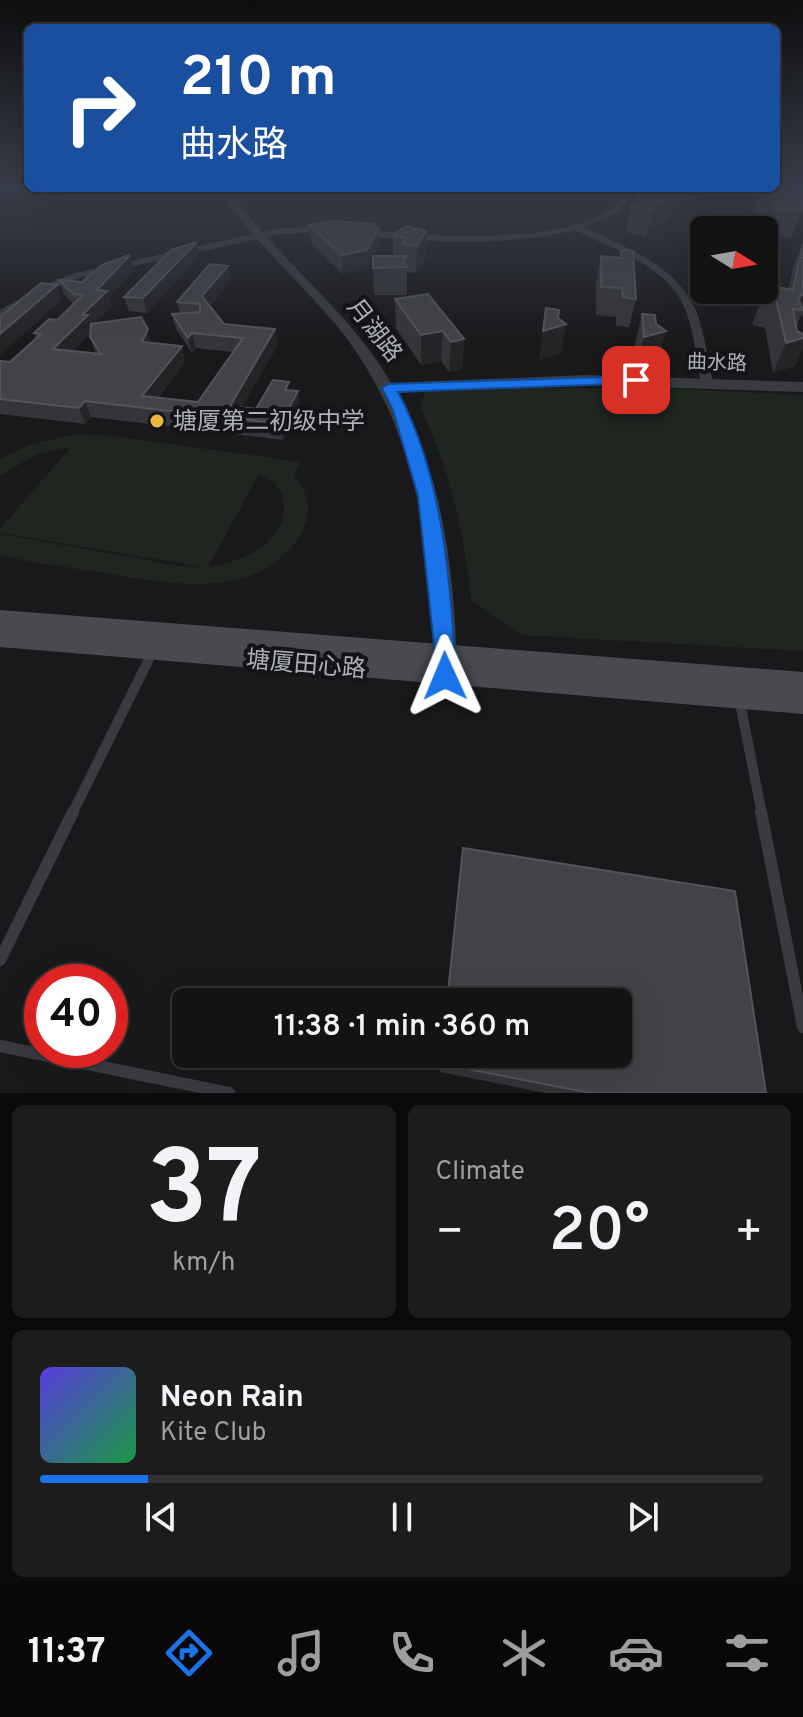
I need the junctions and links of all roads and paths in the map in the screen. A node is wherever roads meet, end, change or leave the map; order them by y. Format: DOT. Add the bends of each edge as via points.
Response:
graph roads {
  1 [pos="249,238"];
  2 [pos="265,238"];
  3 [pos="450,238"];
  4 [pos="502,238"];
  5 [pos="597,238"];
  6 [pos="0,314"];
  7 [pos="707,382"];
  8 [pos="803,387"];
  9 [pos="389,388"];
  10 [pos="0,619"];
  11 [pos="0,637"];
  12 [pos="154,650"];
  13 [pos="446,666"];
  14 [pos="803,683"];
  15 [pos="739,698"];
  16 [pos="803,703"];
  17 [pos="0,960"];
  18 [pos="803,1027"];
  19 [pos="0,1046"];
  20 [pos="229,1093"];
  1 -- 6 [label="street" via="66,279"];
  2 -- 9 [label="street, 月湖路" via="348,330"];
  3 -- 4 [label="street"];
  5 -- 7 [label="street" via="677,287 690,311"];
  7 -- 8 [label="street, 曲水路"];
  7 -- 9 [label="street, 曲水路" via="537,381"];
  9 -- 13 [label="street, 月湖路" via="401,410 426,496"];
  10 -- 13 [label="main road, 塘厦田心路"];
  11 -- 12 [label="main road, 塘厦田心路"];
  12 -- 13 [label="main road, 塘厦田心路"];
  12 -- 17 [label="lane"];
  13 -- 14 [label="main road, 塘厦田心路"];
  13 -- 15 [label="main road, 塘厦田心路"];
  15 -- 16 [label="main road, 塘厦田心路"];
  15 -- 18 [label="lane"];
  19 -- 20 [label="lane"];
}
